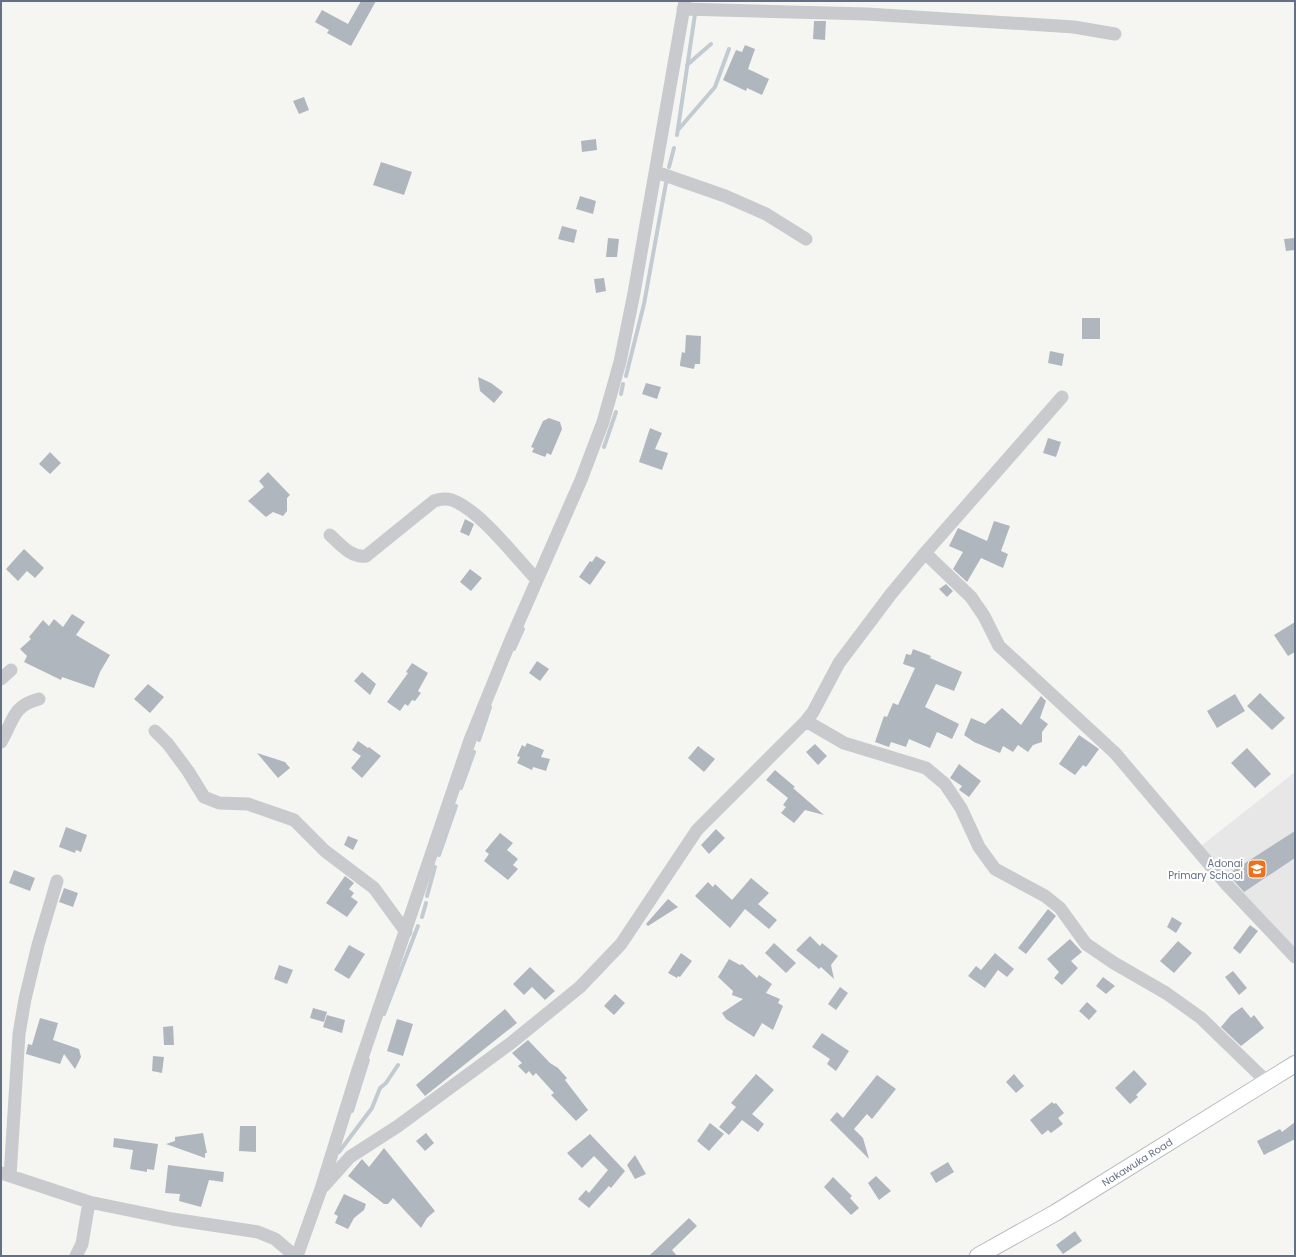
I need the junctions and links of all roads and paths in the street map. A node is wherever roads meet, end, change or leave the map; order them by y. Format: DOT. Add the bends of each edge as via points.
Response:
graph roads {
  1 [pos="684,5"];
  2 [pos="1115,34"];
  3 [pos="656,172"];
  4 [pos="806,239"];
  5 [pos="1062,397"];
  6 [pos="330,534"];
  7 [pos="925,553"];
  8 [pos="537,580"];
  9 [pos="11,670"];
  10 [pos="1,679"];
  11 [pos="39,699"];
  12 [pos="806,721"];
  13 [pos="155,731"];
  14 [pos="1,742"];
  15 [pos="57,881"];
  16 [pos="406,932"];
  17 [pos="1295,957"];
  18 [pos="1295,1064"];
  19 [pos="1266,1081"];
  20 [pos="6,1175"];
  21 [pos="321,1189"];
  22 [pos="89,1202"];
  23 [pos="275,1239"];
  24 [pos="76,1256"];
  25 [pos="286,1256"];
  26 [pos="296,1256"];
  27 [pos="978,1256"];
  1 -- 2 [label="street" via="1074,27"];
  1 -- 3 [label="street"];
  3 -- 4 [label="street" via="725,196 766,214"];
  3 -- 8 [label="street" via="620,362 603,422 581,480"];
  5 -- 7 [label="street"];
  6 -- 8 [label="street" via="352,554 366,556 434,501 452,500 485,524"];
  7 -- 12 [label="street" via="839,663"];
  7 -- 17 [label="street" via="971,596 999,646 1115,753 1226,885"];
  8 -- 16 [label="street" via="470,740"];
  9 -- 10 [label="street"];
  11 -- 14 [label="street" via="26,702 18,708"];
  12 -- 19 [label="street" via="844,743 926,768 945,784 961,808 979,848 995,869 1045,896 1060,908 1086,944 1166,993 1201,1018"];
  12 -- 21 [label="street" via="697,830 621,944 580,987 511,1043 398,1126 350,1157"];
  13 -- 16 [label="street" via="168,744 204,797 219,803 248,804 294,820 325,851 374,888"];
  15 -- 20 [label="street" via="25,999 19,1034"];
  16 -- 21 [label="street" via="358,1070"];
  18 -- 19 [label="main road, Nakawuka Road"];
  19 -- 27 [label="main road, Nakawuka Road" via="1055,1213"];
  20 -- 22 [label="street"];
  21 -- 26 [label="street"];
  22 -- 23 [label="street" via="172,1219 258,1232"];
  22 -- 24 [label="street" via="82,1244"];
  23 -- 25 [label="street"];
  23 -- 26 [label="street"];
}
